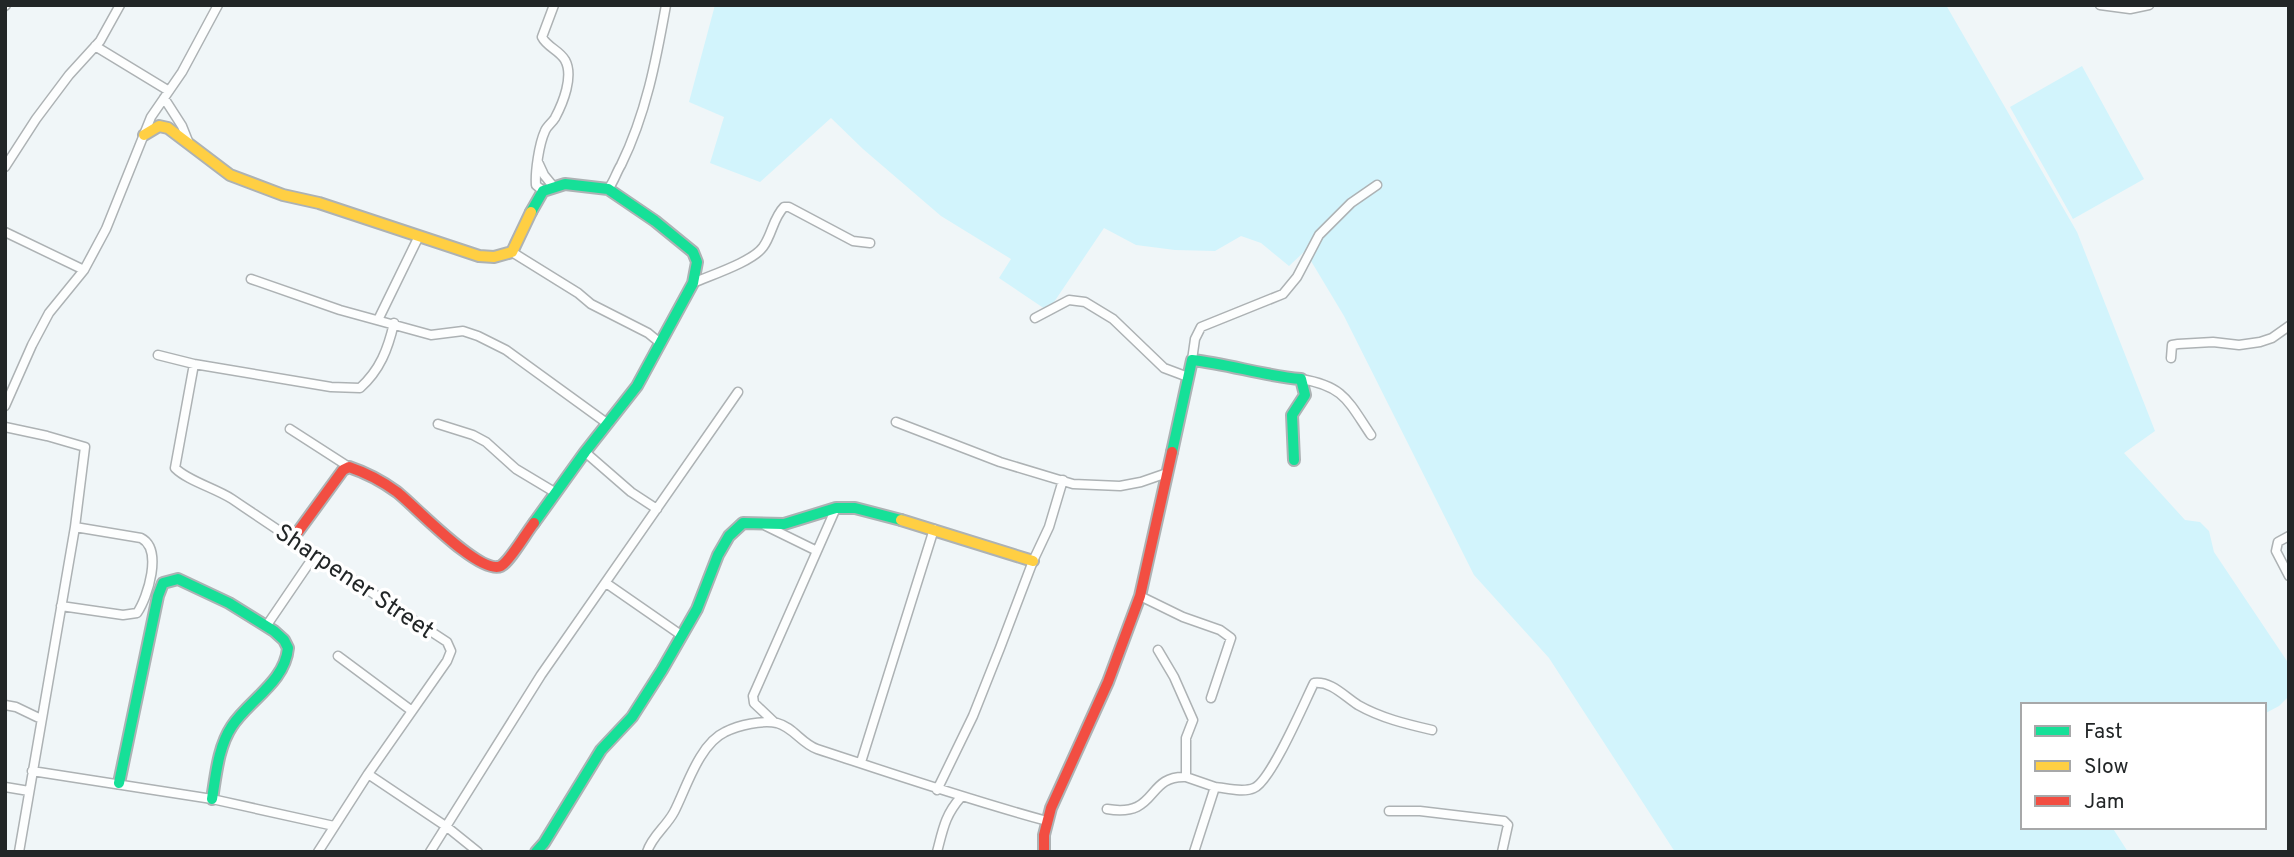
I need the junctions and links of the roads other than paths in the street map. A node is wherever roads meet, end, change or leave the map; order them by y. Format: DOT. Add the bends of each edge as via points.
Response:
graph roads {
  1 [pos="120,5"];
  2 [pos="218,5"];
  3 [pos="554,5"];
  4 [pos="666,5"];
  5 [pos="2100,5"];
  6 [pos="2149,5"];
  7 [pos="95,46"];
  8 [pos="167,95"];
  9 [pos="144,135"];
  10 [pos="188,141"];
  11 [pos="538,162"];
  12 [pos="5,167"];
  13 [pos="1377,185"];
  14 [pos="548,189"];
  15 [pos="608,189"];
  16 [pos="5,232"];
  17 [pos="419,236"];
  18 [pos="870,243"];
  19 [pos="512,252"];
  20 [pos="84,270"];
  21 [pos="251,279"];
  22 [pos="693,283"];
  23 [pos="1035,318"];
  24 [pos="378,320"];
  25 [pos="394,323"];
  26 [pos="2289,326"];
  27 [pos="659,342"];
  28 [pos="159,355"];
  29 [pos="2171,358"];
  30 [pos="1192,360"];
  31 [pos="194,364"];
  32 [pos="1188,377"];
  33 [pos="1301,379"];
  34 [pos="738,392"];
  35 [pos="5,406"];
  36 [pos="896,422"];
  37 [pos="438,424"];
  38 [pos="608,424"];
  39 [pos="5,426"];
  40 [pos="289,429"];
  41 [pos="1370,435"];
  42 [pos="584,452"];
  43 [pos="1294,460"];
  44 [pos="349,467"];
  45 [pos="1167,473"];
  46 [pos="1063,480"];
  47 [pos="556,493"];
  48 [pos="836,508"];
  49 [pos="657,509"];
  50 [pos="765,525"];
  51 [pos="75,527"];
  52 [pos="934,529"];
  53 [pos="2289,536"];
  54 [pos="292,540"];
  55 [pos="817,551"];
  56 [pos="314,556"];
  57 [pos="1033,561"];
  58 [pos="2289,576"];
  59 [pos="606,583"];
  60 [pos="1140,596"];
  61 [pos="61,607"];
  62 [pos="267,625"];
  63 [pos="681,635"];
  64 [pos="1158,650"];
  65 [pos="338,656"];
  66 [pos="1211,698"];
  67 [pos="5,705"];
  68 [pos="412,711"];
  69 [pos="41,719"];
  70 [pos="774,722"];
  71 [pos="1432,730"];
  72 [pos="861,762"];
  73 [pos="32,771"];
  74 [pos="368,774"];
  75 [pos="1186,776"];
  76 [pos="119,783"];
  77 [pos="1215,786"];
  78 [pos="5,787"];
  79 [pos="29,791"];
  80 [pos="942,791"];
  81 [pos="961,797"];
  82 [pos="212,799"];
  83 [pos="1107,809"];
  84 [pos="950,810"];
  85 [pos="1389,811"];
  86 [pos="1047,821"];
  87 [pos="334,826"];
  88 [pos="447,827"];
  89 [pos="19,852"];
  90 [pos="318,852"];
  91 [pos="430,852"];
  92 [pos="478,852"];
  93 [pos="536,852"];
  94 [pos="647,852"];
  95 [pos="937,852"];
  96 [pos="1044,852"];
  97 [pos="1194,852"];
  98 [pos="1502,852"];
  1 -- 7 [label="street"];
  2 -- 8 [label="street"];
  3 -- 11 [label="street" via="541,37 565,61 569,73 560,108 545,130"];
  4 -- 15 [label="street" via="644,110"];
  5 -- 6 [label="street" via="2130,9"];
  7 -- 8 [label="street"];
  7 -- 12 [label="street" via="44,108"];
  8 -- 9 [label="street"];
  8 -- 10 [label="street"];
  9 -- 10 [label="street" via="159,126"];
  9 -- 20 [label="street"];
  10 -- 17 [label="street" via="230,175"];
  11 -- 14 [label="street"];
  11 -- 14 [label="street" via="536,185"];
  13 -- 30 [label="street" via="1319,235 1283,294 1201,327"];
  14 -- 15 [label="street" via="565,184"];
  14 -- 19 [label="street"];
  15 -- 22 [label="street" via="693,252 697,262"];
  16 -- 20 [label="street"];
  17 -- 19 [label="street" via="489,258"];
  17 -- 24 [label="street"];
  18 -- 22 [label="street" via="853,241 784,207 755,256"];
  19 -- 27 [label="street"];
  20 -- 35 [label="street" via="49,313"];
  21 -- 24 [label="street"];
  22 -- 27 [label="street"];
  23 -- 32 [label="street" via="1069,300 1085,302 1113,319 1164,368"];
  24 -- 25 [label="street"];
  25 -- 31 [label="street" via="388,349 360,388"];
  25 -- 38 [label="street" via="431,335 463,331 478,336 506,350"];
  26 -- 29 [label="street" via="2260,342 2172,345"];
  27 -- 38 [label="street" via="627,401"];
  28 -- 31 [label="street"];
  30 -- 32 [label="street"];
  30 -- 33 [label="street"];
  31 -- 54 [label="street, Sharpener Street" via="175,468"];
  32 -- 45 [label="street"];
  33 -- 41 [label="street" via="1334,388"];
  33 -- 43 [label="street" via="1306,392 1292,415"];
  34 -- 49 [label="street"];
  36 -- 46 [label="street" via="1000,462"];
  37 -- 47 [label="street" via="480,439 516,469"];
  38 -- 42 [label="street"];
  39 -- 51 [label="street" via="85,447"];
  40 -- 44 [label="street"];
  42 -- 47 [label="street"];
  42 -- 49 [label="street"];
  44 -- 47 [label="street" via="388,486 462,550 493,568 503,565"];
  44 -- 54 [label="street"];
  45 -- 46 [label="street" via="1120,486"];
  45 -- 60 [label="street"];
  46 -- 57 [label="street"];
  48 -- 50 [label="street"];
  48 -- 52 [label="street" via="855,508"];
  48 -- 55 [label="street"];
  49 -- 59 [label="street"];
  50 -- 55 [label="street"];
  50 -- 63 [label="street" via="743,523 729,536"];
  51 -- 61 [label="street"];
  51 -- 61 [label="street" via="146,540 153,568 137,613"];
  52 -- 57 [label="street"];
  52 -- 72 [label="street"];
  53 -- 58 [label="street" via="2278,542 2276,551"];
  54 -- 56 [label="street, Sharpener Street"];
  55 -- 70 [label="street" via="753,696 754,703"];
  56 -- 62 [label="street"];
  56 -- 68 [label="street, Sharpener Street" via="447,642 451,652 447,661"];
  57 -- 80 [label="street"];
  59 -- 63 [label="street"];
  59 -- 88 [label="street" via="541,675"];
  60 -- 66 [label="street" via="1231,638"];
  60 -- 86 [label="street"];
  61 -- 69 [label="street"];
  62 -- 76 [label="street" via="190,583 178,579 163,583"];
  62 -- 82 [label="street" via="283,638 286,657 273,681 229,730"];
  63 -- 93 [label="street" via="632,717 601,750"];
  64 -- 75 [label="street" via="1193,720 1186,738"];
  65 -- 68 [label="street"];
  67 -- 69 [label="street"];
  68 -- 74 [label="street, Sharpener Street"];
  69 -- 73 [label="street"];
  70 -- 72 [label="street" via="813,748"];
  70 -- 94 [label="street" via="723,733 711,743 692,771 674,813"];
  71 -- 77 [label="street" via="1376,715 1322,682 1314,684 1276,759 1256,787"];
  72 -- 80 [label="street"];
  73 -- 76 [label="street"];
  73 -- 79 [label="street"];
  74 -- 87 [label="street, Sharpener Street"];
  74 -- 88 [label="street"];
  75 -- 77 [label="street"];
  75 -- 83 [label="street" via="1166,780 1141,806"];
  76 -- 82 [label="street"];
  77 -- 97 [label="street"];
  78 -- 79 [label="street"];
  79 -- 89 [label="street"];
  80 -- 81 [label="street"];
  80 -- 84 [label="street"];
  81 -- 84 [label="street"];
  81 -- 86 [label="street"];
  82 -- 87 [label="street"];
  84 -- 95 [label="street"];
  85 -- 98 [label="street" via="1420,810 1504,821 1508,825"];
  86 -- 96 [label="street"];
  87 -- 90 [label="street, Sharpener Street"];
  88 -- 91 [label="street"];
  88 -- 92 [label="street"];
}
